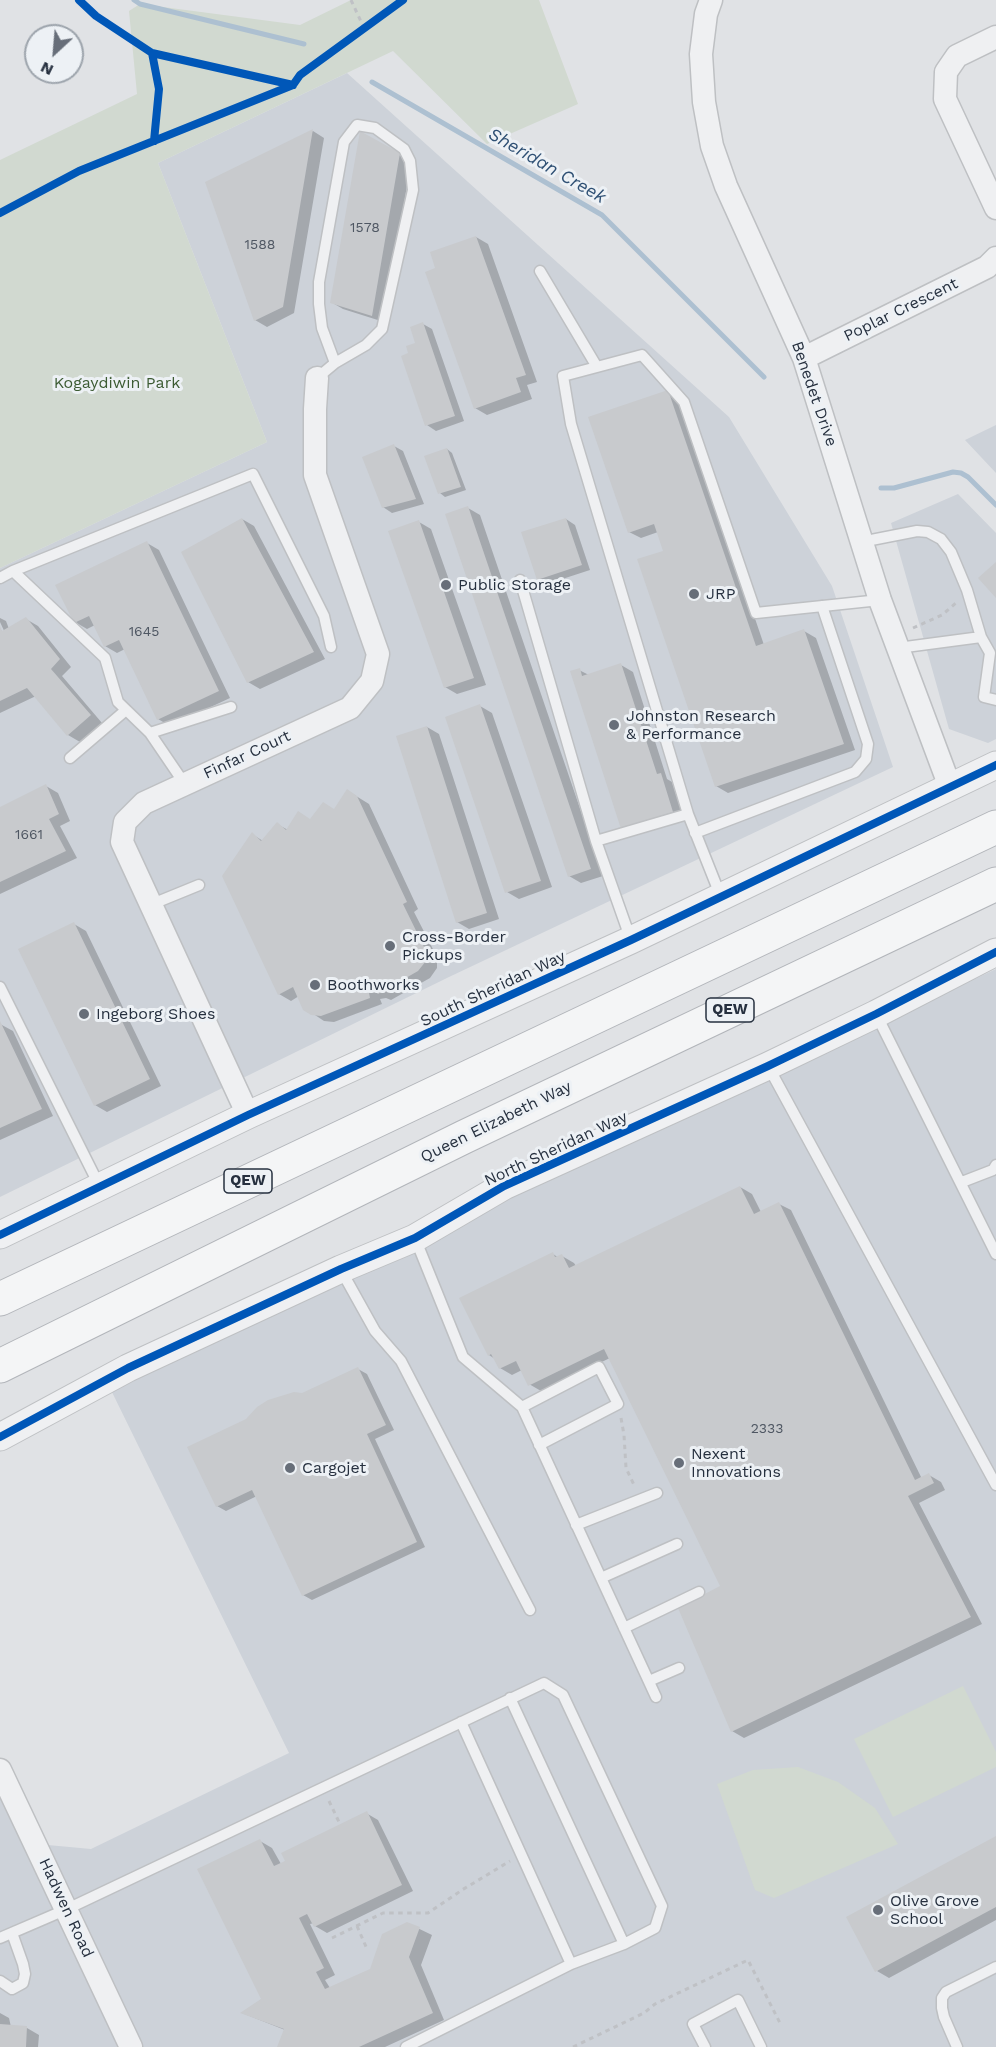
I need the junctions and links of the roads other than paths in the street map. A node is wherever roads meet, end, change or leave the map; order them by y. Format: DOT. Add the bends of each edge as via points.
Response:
graph roads {
  1 [pos="711,0"];
  2 [pos="996,38"];
  3 [pos="996,208"];
  4 [pos="996,258"];
  5 [pos="540,271"];
  6 [pos="804,358"];
  7 [pos="335,363"];
  8 [pos="597,367"];
  9 [pos="317,378"];
  10 [pos="861,542"];
  11 [pos="13,571"];
  12 [pos="0,578"];
  13 [pos="520,580"];
  14 [pos="880,600"];
  15 [pos="822,606"];
  16 [pos="981,637"];
  17 [pos="896,642"];
  18 [pos="331,647"];
  19 [pos="993,653"];
  20 [pos="992,674"];
  21 [pos="996,700"];
  22 [pos="231,707"];
  23 [pos="126,710"];
  24 [pos="150,733"];
  25 [pos="69,758"];
  26 [pos="996,765"];
  27 [pos="184,783"];
  28 [pos="950,787"];
  29 [pos="687,814"];
  30 [pos="996,827"];
  31 [pos="695,833"];
  32 [pos="596,841"];
  33 [pos="996,884"];
  34 [pos="199,885"];
  35 [pos="721,897"];
  36 [pos="150,905"];
  37 [pos="631,940"];
  38 [pos="996,952"];
  39 [pos="0,987"];
  40 [pos="876,1014"];
  41 [pos="768,1066"];
  42 [pos="248,1115"];
  43 [pos="996,1166"];
  44 [pos="962,1182"];
  45 [pos="99,1186"];
  46 [pos="0,1235"];
  47 [pos="992,1235"];
  48 [pos="415,1238"];
  49 [pos="996,1254"];
  50 [pos="341,1269"];
  51 [pos="0,1299"];
  52 [pos="0,1366"];
  53 [pos="522,1407"];
  54 [pos="0,1437"];
  55 [pos="539,1445"];
  56 [pos="996,1485"];
  57 [pos="657,1493"];
  58 [pos="576,1525"];
  59 [pos="677,1544"];
  60 [pos="601,1578"];
  61 [pos="699,1592"];
  62 [pos="530,1610"];
  63 [pos="624,1628"];
  64 [pos="678,1668"];
  65 [pos="648,1681"];
  66 [pos="656,1697"];
  67 [pos="510,1698"];
  68 [pos="461,1722"];
  69 [pos="0,1770"];
  70 [pos="65,1910"];
  71 [pos="12,1933"];
  72 [pos="0,1938"];
  73 [pos="624,1944"];
  74 [pos="571,1964"];
  75 [pos="996,1967"];
  76 [pos="0,1981"];
  77 [pos="131,2047"];
  78 [pos="406,2047"];
  79 [pos="705,2047"];
  80 [pos="761,2047"];
  81 [pos="957,2047"];
  1 -- 6 [label="street, Benedet Drive" via="701,54 712,146 726,186"];
  2 -- 3 [label="street" via="957,56 946,72 945,99"];
  4 -- 6 [label="street, Poplar Crescent" via="987,267"];
  5 -- 8 [label="lane"];
  6 -- 10 [label="street, Benedet Drive"];
  7 -- 7 [label="lane" via="366,345 382,328 413,190 410,161 404,149 375,128 357,125 344,142 319,282 322,328"];
  7 -- 9 [label="lane"];
  8 -- 15 [label="lane" via="642,354 684,402 756,613"];
  8 -- 29 [label="lane" via="562,376 571,424"];
  9 -- 27 [label="street, Finfar Court" via="315,475 378,654 372,681 350,708"];
  10 -- 14 [label="street, Benedet Drive"];
  10 -- 16 [label="lane" via="917,531 941,539 951,552 967,591"];
  11 -- 12 [label="lane"];
  11 -- 18 [label="lane" via="252,474 324,616"];
  11 -- 23 [label="lane" via="105,658 118,702"];
  13 -- 32 [label="lane"];
  14 -- 15 [label="lane"];
  14 -- 17 [label="street, Benedet Drive"];
  15 -- 31 [label="lane" via="868,744 866,759 855,772"];
  16 -- 17 [label="lane"];
  16 -- 19 [label="lane"];
  17 -- 28 [label="street, Benedet Drive"];
  19 -- 20 [label="lane"];
  20 -- 21 [label="lane" via="984,697"];
  22 -- 24 [label="lane"];
  23 -- 24 [label="lane"];
  23 -- 25 [label="lane"];
  24 -- 27 [label="lane"];
  26 -- 28 [label="street, South Sheridan Way"];
  27 -- 36 [label="street, Finfar Court" via="144,803 125,822 122,842"];
  28 -- 35 [label="street, South Sheridan Way"];
  29 -- 31 [label="lane"];
  29 -- 32 [label="lane"];
  30 -- 51 [label="highway, QEW"];
  31 -- 35 [label="lane"];
  32 -- 37 [label="lane"];
  33 -- 52 [label="highway, Queen Elizabeth Way / QEW" via="464,1137"];
  34 -- 36 [label="lane"];
  35 -- 37 [label="street, South Sheridan Way"];
  36 -- 42 [label="street, Finfar Court"];
  37 -- 42 [label="street, South Sheridan Way"];
  38 -- 40 [label="street, North Sheridan Way"];
  39 -- 45 [label="lane"];
  40 -- 41 [label="street, North Sheridan Way"];
  40 -- 44 [label="lane"];
  41 -- 48 [label="street, North Sheridan Way" via="504,1186"];
  41 -- 56 [label="lane"];
  42 -- 45 [label="street, South Sheridan Way"];
  43 -- 44 [label="lane"];
  44 -- 47 [label="lane"];
  45 -- 46 [label="street, South Sheridan Way"];
  47 -- 49 [label="lane"];
  48 -- 50 [label="street, North Sheridan Way"];
  48 -- 53 [label="lane" via="463,1357"];
  50 -- 54 [label="street, North Sheridan Way" via="128,1368"];
  50 -- 62 [label="lane" via="375,1331 401,1361"];
  53 -- 55 [label="lane"];
  53 -- 55 [label="lane" via="598,1367 618,1404"];
  55 -- 58 [label="lane"];
  57 -- 58 [label="lane"];
  58 -- 60 [label="lane"];
  59 -- 60 [label="lane"];
  60 -- 63 [label="lane"];
  61 -- 63 [label="lane"];
  63 -- 65 [label="lane"];
  64 -- 65 [label="lane"];
  65 -- 66 [label="lane"];
  67 -- 68 [label="lane"];
  67 -- 73 [label="lane"];
  67 -- 73 [label="lane" via="544,1683 563,1695 662,1906 655,1928"];
  68 -- 70 [label="lane"];
  68 -- 74 [label="lane"];
  69 -- 70 [label="street, Hadwen Road"];
  70 -- 71 [label="lane"];
  70 -- 77 [label="street, Hadwen Road"];
  71 -- 72 [label="lane"];
  71 -- 76 [label="lane" via="23,1964 23,1983 12,1989"];
  73 -- 74 [label="lane"];
  74 -- 78 [label="lane"];
  75 -- 81 [label="lane" via="946,1992 942,1998 944,2017"];
  79 -- 80 [label="lane" via="693,2024 738,2000"];
}
